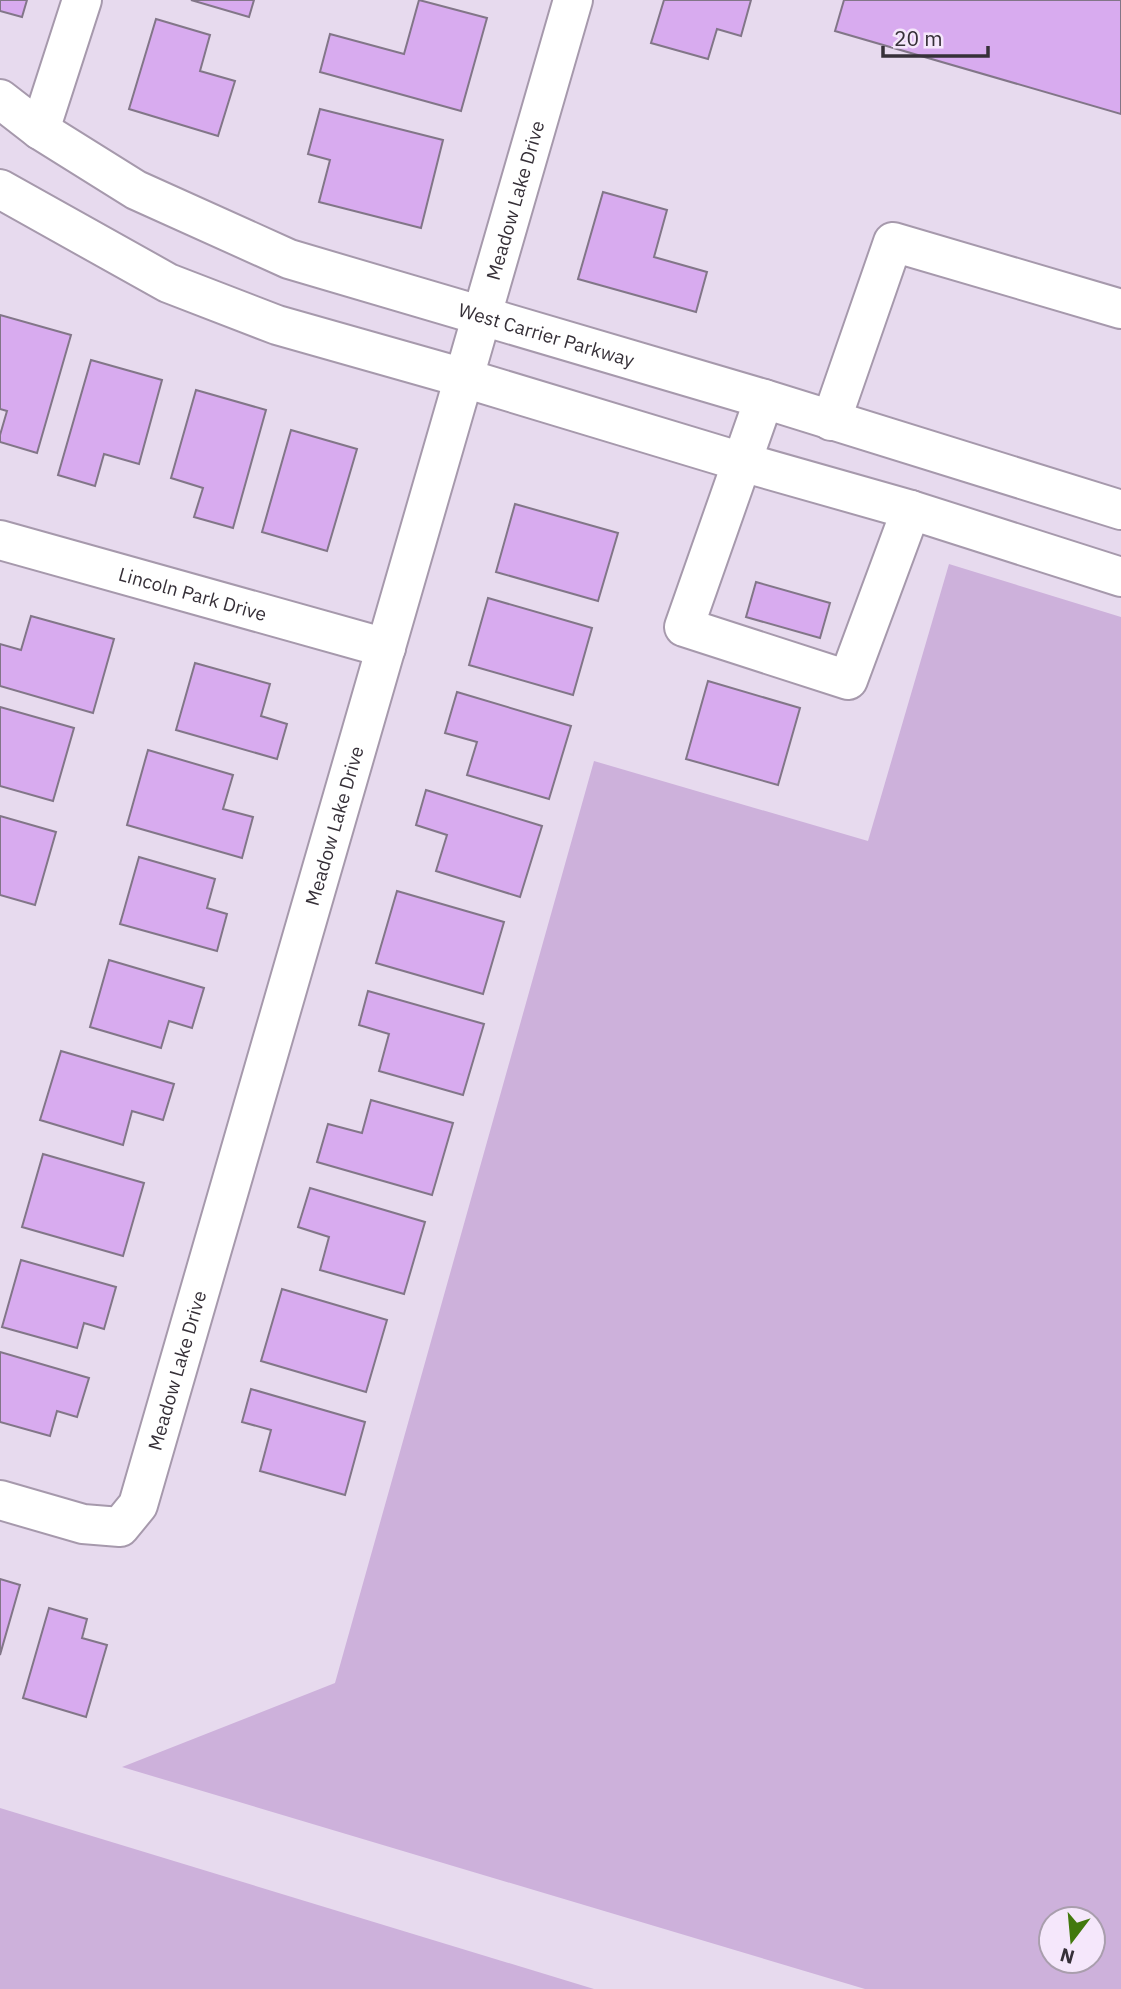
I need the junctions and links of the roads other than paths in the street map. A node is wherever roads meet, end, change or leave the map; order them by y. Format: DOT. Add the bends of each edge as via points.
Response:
graph roads {
  1 [pos="82,0"];
  2 [pos="573,0"];
  3 [pos="0,99"];
  4 [pos="40,130"];
  5 [pos="0,189"];
  6 [pos="1121,309"];
  7 [pos="481,316"];
  8 [pos="464,378"];
  9 [pos="764,399"];
  10 [pos="831,421"];
  11 [pos="742,462"];
  12 [pos="911,510"];
  13 [pos="1121,510"];
  14 [pos="0,540"];
  15 [pos="1121,577"];
  16 [pos="386,648"];
  17 [pos="0,1500"];
  1 -- 4 [label="main road"];
  2 -- 7 [label="main road, Meadow Lake Drive"];
  3 -- 4 [label="main road, West Carrier Parkway"];
  4 -- 7 [label="main road, West Carrier Parkway" via="136,190 289,259"];
  5 -- 8 [label="main road" via="168,283 277,325"];
  6 -- 10 [label="main road" via="893,242"];
  7 -- 8 [label="main road, Meadow Lake Drive"];
  7 -- 9 [label="main road, West Carrier Parkway"];
  8 -- 11 [label="main road"];
  8 -- 16 [label="main road, Meadow Lake Drive"];
  9 -- 10 [label="main road, West Carrier Parkway"];
  9 -- 11 [label="main road"];
  10 -- 13 [label="main road, West Carrier Parkway"];
  11 -- 12 [label="main road"];
  11 -- 12 [label="main road" via="684,627 848,680"];
  12 -- 15 [label="main road"];
  14 -- 16 [label="main road, Lincoln Park Drive"];
  16 -- 17 [label="main road, Meadow Lake Drive" via="138,1505 120,1527 83,1524"];
}
